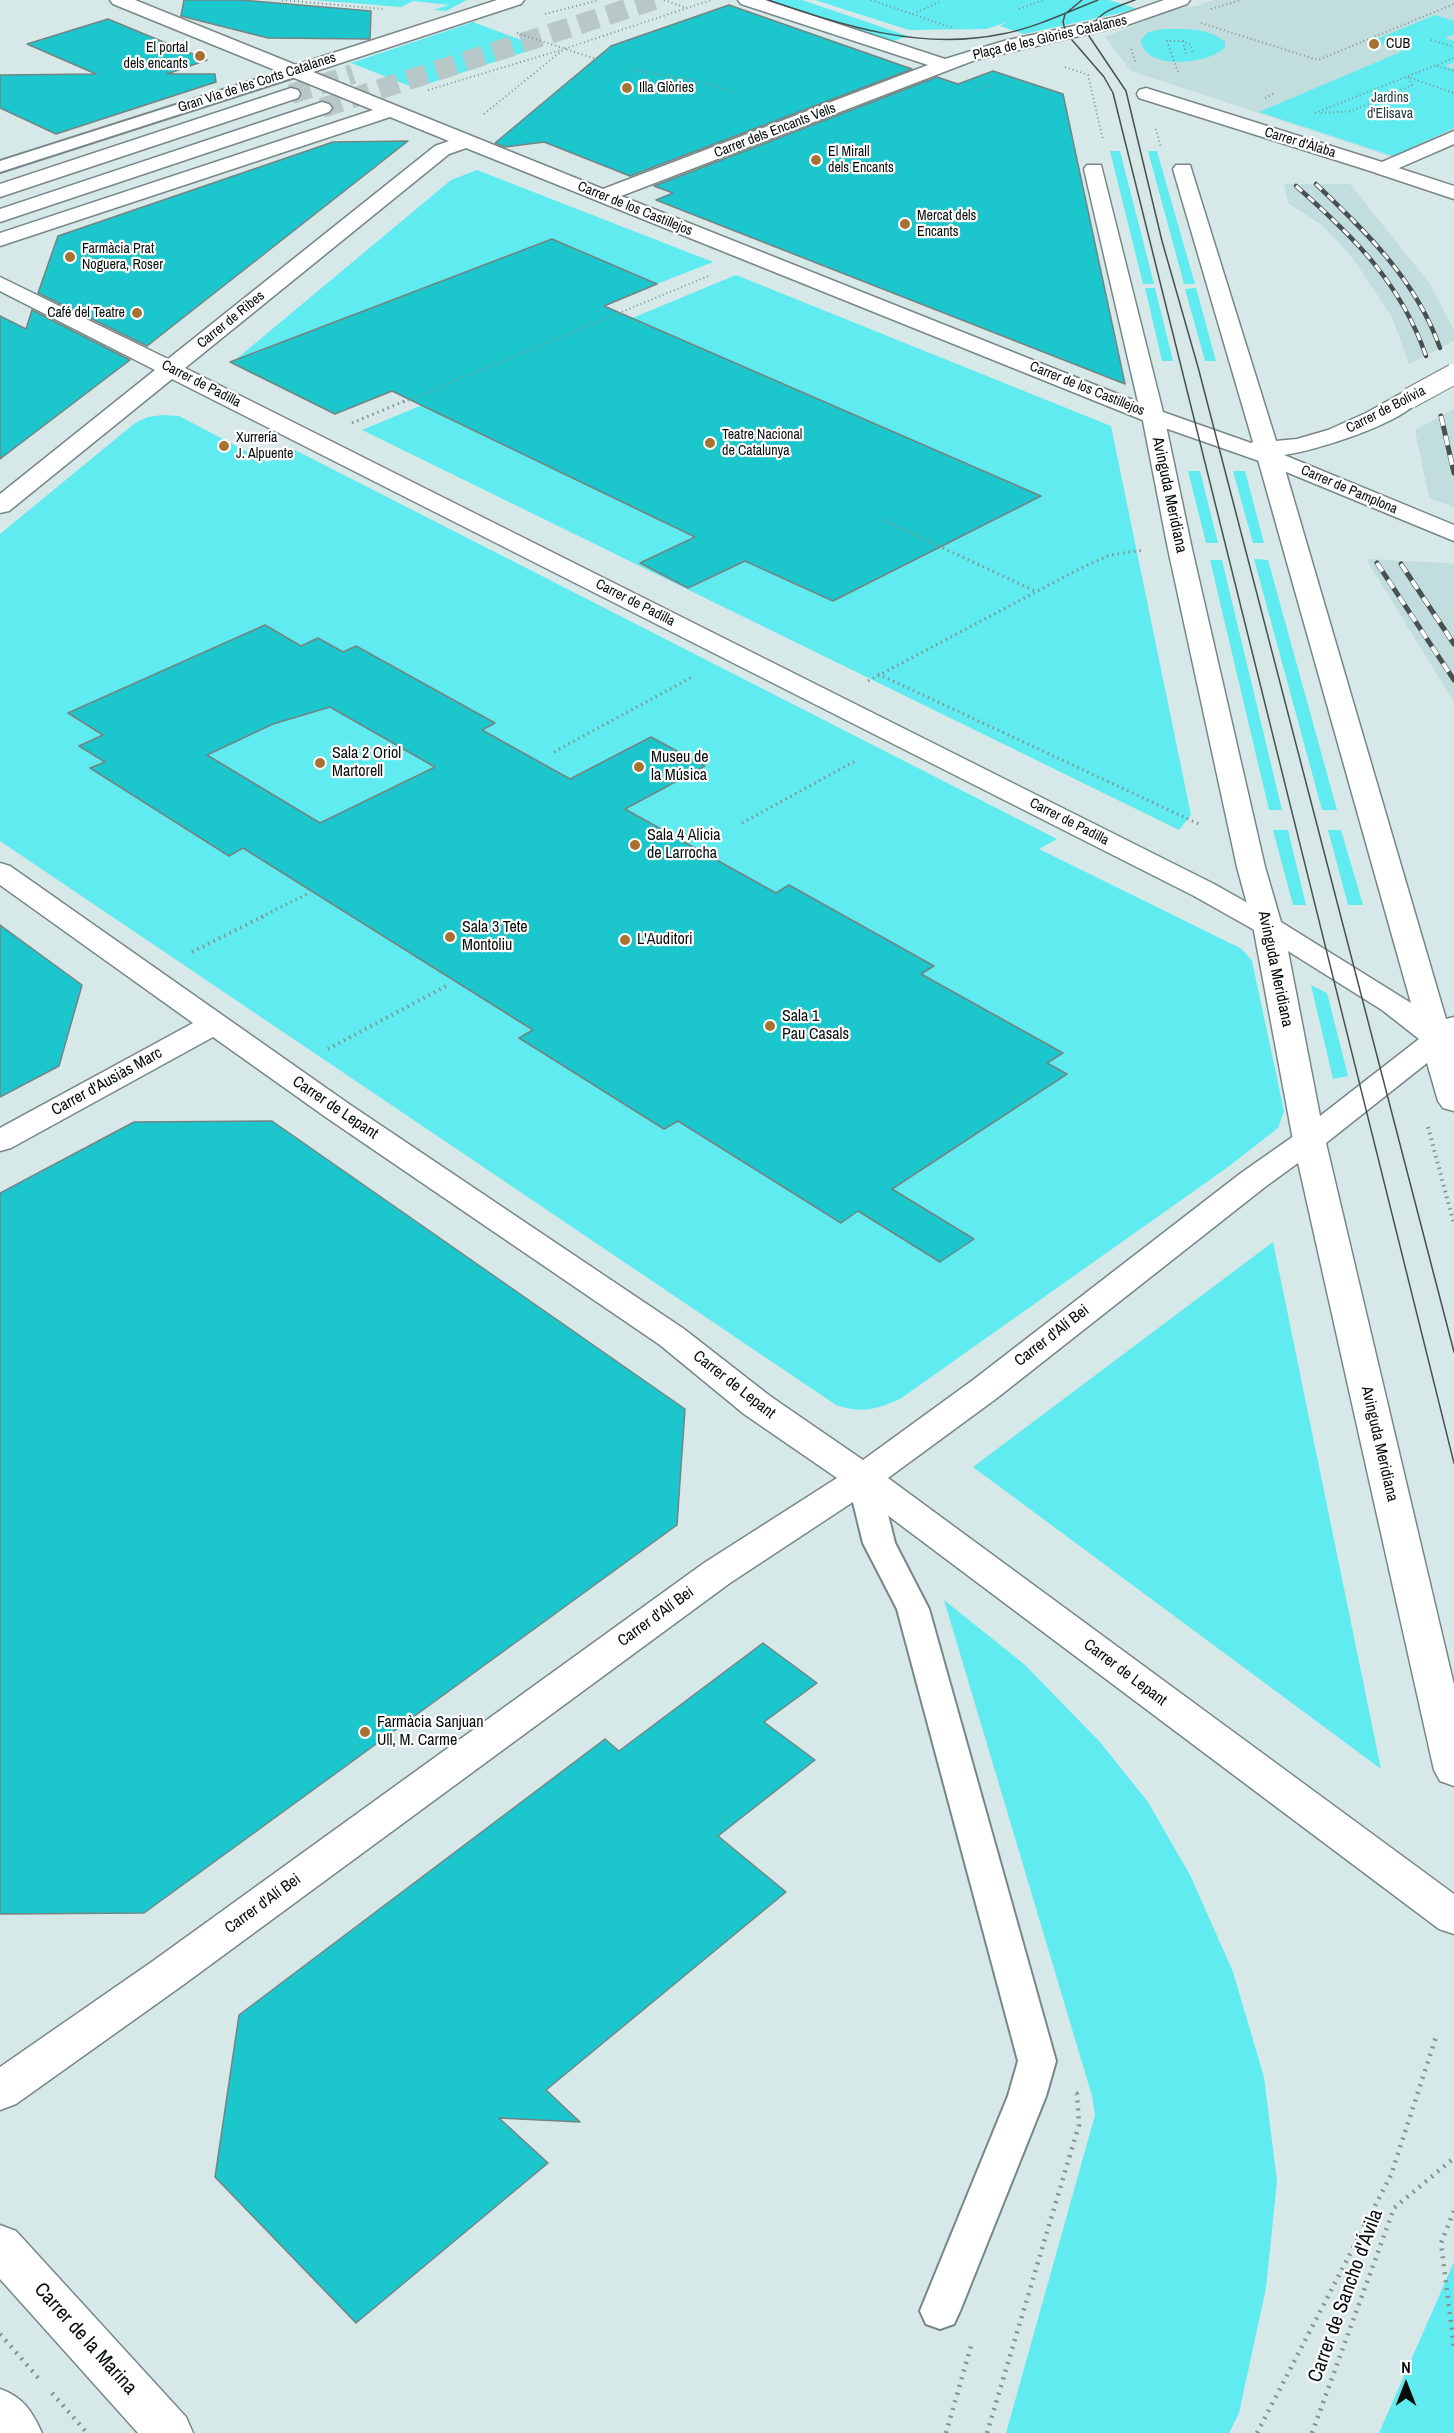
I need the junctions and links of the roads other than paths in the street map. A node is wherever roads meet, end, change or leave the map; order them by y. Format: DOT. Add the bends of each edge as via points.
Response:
graph roads {
  1 [pos="119,0"];
  2 [pos="514,0"];
  3 [pos="747,0"];
  4 [pos="1181,0"];
  5 [pos="946,65"];
  6 [pos="295,72"];
  7 [pos="291,94"];
  8 [pos="1146,94"];
  9 [pos="322,108"];
  10 [pos="392,110"];
  11 [pos="1454,137"];
  12 [pos="466,141"];
  13 [pos="0,167"];
  14 [pos="1094,169"];
  15 [pos="1183,169"];
  16 [pos="1383,169"];
  17 [pos="0,191"];
  18 [pos="1454,193"];
  19 [pos="603,196"];
  20 [pos="0,216"];
  21 [pos="0,240"];
  22 [pos="0,283"];
  23 [pos="170,369"];
  24 [pos="1454,374"];
  25 [pos="1153,416"];
  26 [pos="1341,433"];
  27 [pos="1269,453"];
  28 [pos="1311,475"];
  29 [pos="0,506"];
  30 [pos="1285,513"];
  31 [pos="1444,530"];
  32 [pos="0,872"];
  33 [pos="1268,926"];
  34 [pos="214,1024"];
  35 [pos="1448,1037"];
  36 [pos="1454,1101"];
  37 [pos="1309,1140"];
  38 [pos="0,1141"];
  39 [pos="863,1478"];
  40 [pos="1454,1770"];
  41 [pos="1454,1917"];
  42 [pos="0,2091"];
  43 [pos="0,2246"];
  44 [pos="940,2311"];
  45 [pos="0,2411"];
  46 [pos="18,2433"];
  47 [pos="169,2433"];
  1 -- 6 [label="street, Carrer de los Castillejos"];
  2 -- 6 [label="street, Gran Via de les Corts Catalanes"];
  3 -- 5 [label="street"];
  4 -- 5 [label="street, Plaça de les Glòries Catalanes" via="1121,21 1004,46"];
  5 -- 19 [label="street, Carrer dels Encants Vells"];
  6 -- 10 [label="street, Carrer de los Castillejos"];
  6 -- 13 [label="lane, Gran Via de les Corts Catalanes"];
  7 -- 17 [label="street, Gran Via de les Corts Catalanes"];
  8 -- 16 [label="street, Carrer d'Àlaba"];
  9 -- 20 [label="street"];
  10 -- 12 [label="street, Carrer de los Castillejos"];
  10 -- 21 [label="street"];
  11 -- 16 [label="street"];
  12 -- 19 [label="street, Carrer de los Castillejos"];
  12 -- 23 [label="street, Carrer de Ribes" via="442,150"];
  14 -- 25 [label="street, Avinguda Meridiana"];
  15 -- 27 [label="street"];
  16 -- 18 [label="street, Carrer d'Àlaba"];
  19 -- 25 [label="street, Carrer de los Castillejos"];
  22 -- 23 [label="street, Carrer de Padilla"];
  23 -- 29 [label="street, Carrer de Ribes"];
  23 -- 33 [label="street, Carrer de Padilla" via="1204,890"];
  24 -- 26 [label="street, Carrer de Bolívia, bridge"];
  25 -- 27 [label="street, Carrer de Pamplona"];
  25 -- 33 [label="street, Avinguda Meridiana" via="1182,561 1251,867"];
  26 -- 27 [label="street, Carrer de Pamplona"];
  26 -- 28 [label="street, Carrer de Bolívia"];
  27 -- 28 [label="street, Carrer de Pamplona"];
  27 -- 30 [label="street"];
  28 -- 30 [label="street, Carrer de Bolívia"];
  28 -- 31 [label="street, Carrer de Pamplona"];
  30 -- 35 [label="street"];
  32 -- 34 [label="street, Carrer de Lepant"];
  33 -- 35 [label="street, Carrer de Padilla"];
  33 -- 37 [label="street, Avinguda Meridiana"];
  34 -- 38 [label="street, Carrer d'Ausiàs Marc"];
  34 -- 39 [label="street, Carrer de Lepant" via="672,1337 757,1405"];
  35 -- 36 [label="street"];
  35 -- 37 [label="street, Carrer d'Alí Bei"];
  37 -- 39 [label="street, Carrer d'Alí Bei"];
  37 -- 40 [label="street, Avinguda Meridiana"];
  39 -- 41 [label="street, Carrer de Lepant"];
  39 -- 42 [label="street, Carrer d'Alí Bei" via="717,1573"];
  39 -- 44 [label="lane" via="879,1543 913,1609 1037,2061 1027,2096"];
  43 -- 47 [label="street, Carrer de la Marina"];
  45 -- 46 [label="street"];
}
